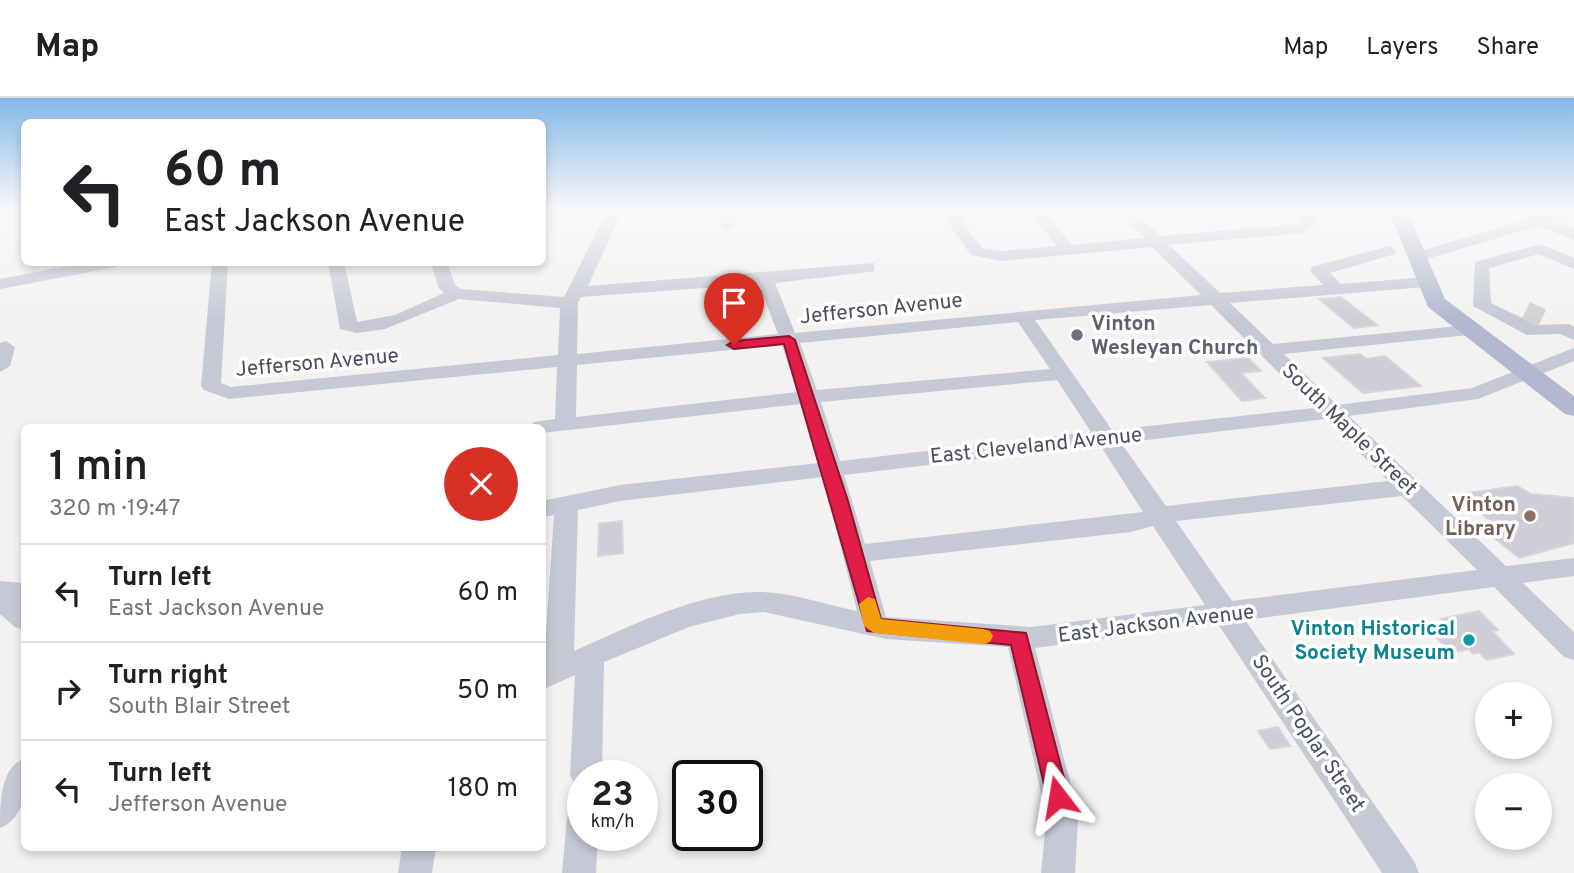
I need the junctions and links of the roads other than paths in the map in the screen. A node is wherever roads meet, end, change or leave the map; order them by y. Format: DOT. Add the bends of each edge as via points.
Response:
graph roads {
  1 [pos="597,247"];
  2 [pos="973,247"];
  3 [pos="1066,247"];
  4 [pos="1112,247"];
  5 [pos="1163,247"];
  6 [pos="1412,247"];
  7 [pos="1448,247"];
  8 [pos="1535,247"];
  9 [pos="1445,248"];
  10 [pos="1539,249"];
  11 [pos="1069,251"];
  12 [pos="1389,251"];
  13 [pos="1416,257"];
  14 [pos="1574,264"];
  15 [pos="1481,265"];
  16 [pos="96,266"];
  17 [pos="220,266"];
  18 [pos="337,266"];
  19 [pos="440,266"];
  20 [pos="868,267"];
  21 [pos="765,279"];
  22 [pos="1426,282"];
  23 [pos="0,284"];
  24 [pos="1337,289"];
  25 [pos="1482,289"];
  26 [pos="456,293"];
  27 [pos="572,298"];
  28 [pos="1217,299"];
  29 [pos="1525,310"];
  30 [pos="1024,317"];
  31 [pos="1562,328"];
  32 [pos="1469,330"];
  33 [pos="789,340"];
  34 [pos="6,347"];
  35 [pos="1270,350"];
  36 [pos="1574,354"];
  37 [pos="568,360"];
  38 [pos="0,366"];
  39 [pos="1527,373"];
  40 [pos="1063,374"];
  41 [pos="215,390"];
  42 [pos="807,397"];
  43 [pos="1574,408"];
  44 [pos="1333,412"];
  45 [pos="565,422"];
  46 [pos="546,426"];
  47 [pos="1106,437"];
  48 [pos="830,468"];
  49 [pos="1409,487"];
  50 [pos="554,507"];
  51 [pos="1162,515"];
  52 [pos="856,554"];
  53 [pos="1574,568"];
  54 [pos="1502,577"];
  55 [pos="0,591"];
  56 [pos="21,593"];
  57 [pos="552,596"];
  58 [pos="0,599"];
  59 [pos="1229,614"];
  60 [pos="21,617"];
  61 [pos="874,626"];
  62 [pos="1019,638"];
  63 [pos="1574,649"];
  64 [pos="590,657"];
  65 [pos="551,674"];
  66 [pos="587,760"];
  67 [pos="21,777"];
  68 [pos="0,813"];
  69 [pos="418,851"];
  70 [pos="581,851"];
  71 [pos="415,873"];
  72 [pos="579,873"];
  73 [pos="1058,873"];
  74 [pos="1402,873"];
  1 -- 27 [label="street"];
  2 -- 11 [label="street" via="977,253 1001,256"];
  3 -- 11 [label="street"];
  4 -- 11 [label="street"];
  5 -- 28 [label="street, South Maple Street"];
  6 -- 13 [label="main road"];
  7 -- 9 [label="street"];
  8 -- 10 [label="street"];
  9 -- 13 [label="street"];
  9 -- 15 [label="street"];
  10 -- 14 [label="street"];
  10 -- 15 [label="street"];
  12 -- 24 [label="street" via="1318,271"];
  13 -- 22 [label="main road"];
  15 -- 25 [label="street"];
  16 -- 23 [label="street"];
  17 -- 41 [label="street" via="210,373"];
  18 -- 26 [label="street" via="346,325 354,328 393,320"];
  19 -- 26 [label="street" via="447,287"];
  20 -- 21 [label="street"];
  21 -- 27 [label="street"];
  21 -- 33 [label="street"];
  22 -- 24 [label="street, Jefferson Avenue"];
  22 -- 32 [label="main road" via="1436,302"];
  24 -- 28 [label="street, Jefferson Avenue"];
  25 -- 29 [label="street"];
  25 -- 31 [label="street" via="1482,306 1533,331"];
  26 -- 27 [label="street"];
  27 -- 37 [label="street"];
  28 -- 30 [label="street, Jefferson Avenue"];
  28 -- 35 [label="street, South Maple Street"];
  30 -- 33 [label="street, Jefferson Avenue"];
  30 -- 40 [label="street, South Poplar Street"];
  32 -- 35 [label="street"];
  32 -- 39 [label="main road"];
  33 -- 37 [label="street, Jefferson Avenue"];
  33 -- 42 [label="street"];
  34 -- 38 [label="street"];
  35 -- 44 [label="street, South Maple Street"];
  36 -- 39 [label="street, East Cleveland Avenue"];
  37 -- 41 [label="street, Jefferson Avenue" via="279,389"];
  37 -- 45 [label="street"];
  39 -- 43 [label="main road"];
  39 -- 44 [label="street, East Cleveland Avenue" via="1467,397"];
  40 -- 42 [label="street"];
  40 -- 47 [label="street, South Poplar Street"];
  42 -- 45 [label="street"];
  42 -- 48 [label="street"];
  44 -- 47 [label="street, East Cleveland Avenue"];
  44 -- 49 [label="street, South Maple Street"];
  45 -- 46 [label="street"];
  47 -- 48 [label="street, East Cleveland Avenue"];
  47 -- 51 [label="street, South Poplar Street"];
  48 -- 50 [label="street, East Cleveland Avenue" via="596,496"];
  48 -- 52 [label="street"];
  49 -- 51 [label="street"];
  49 -- 54 [label="street, South Maple Street"];
  50 -- 57 [label="street"];
  51 -- 52 [label="street"];
  51 -- 59 [label="street, South Poplar Street"];
  52 -- 61 [label="street"];
  53 -- 54 [label="street, East Jackson Avenue"];
  54 -- 59 [label="street, East Jackson Avenue"];
  54 -- 63 [label="street, South Maple Street"];
  55 -- 56 [label="street"];
  57 -- 65 [label="street"];
  58 -- 60 [label="street"];
  59 -- 62 [label="street, East Jackson Avenue"];
  59 -- 74 [label="street, South Poplar Street"];
  61 -- 62 [label="street, East Jackson Avenue"];
  61 -- 64 [label="street, East Jackson Avenue" via="746,601 708,610"];
  62 -- 73 [label="street" via="1062,821"];
  64 -- 65 [label="street, East Jackson Avenue"];
  64 -- 66 [label="street"];
  67 -- 68 [label="street"];
  69 -- 71 [label="street"];
  70 -- 72 [label="street"];
}
